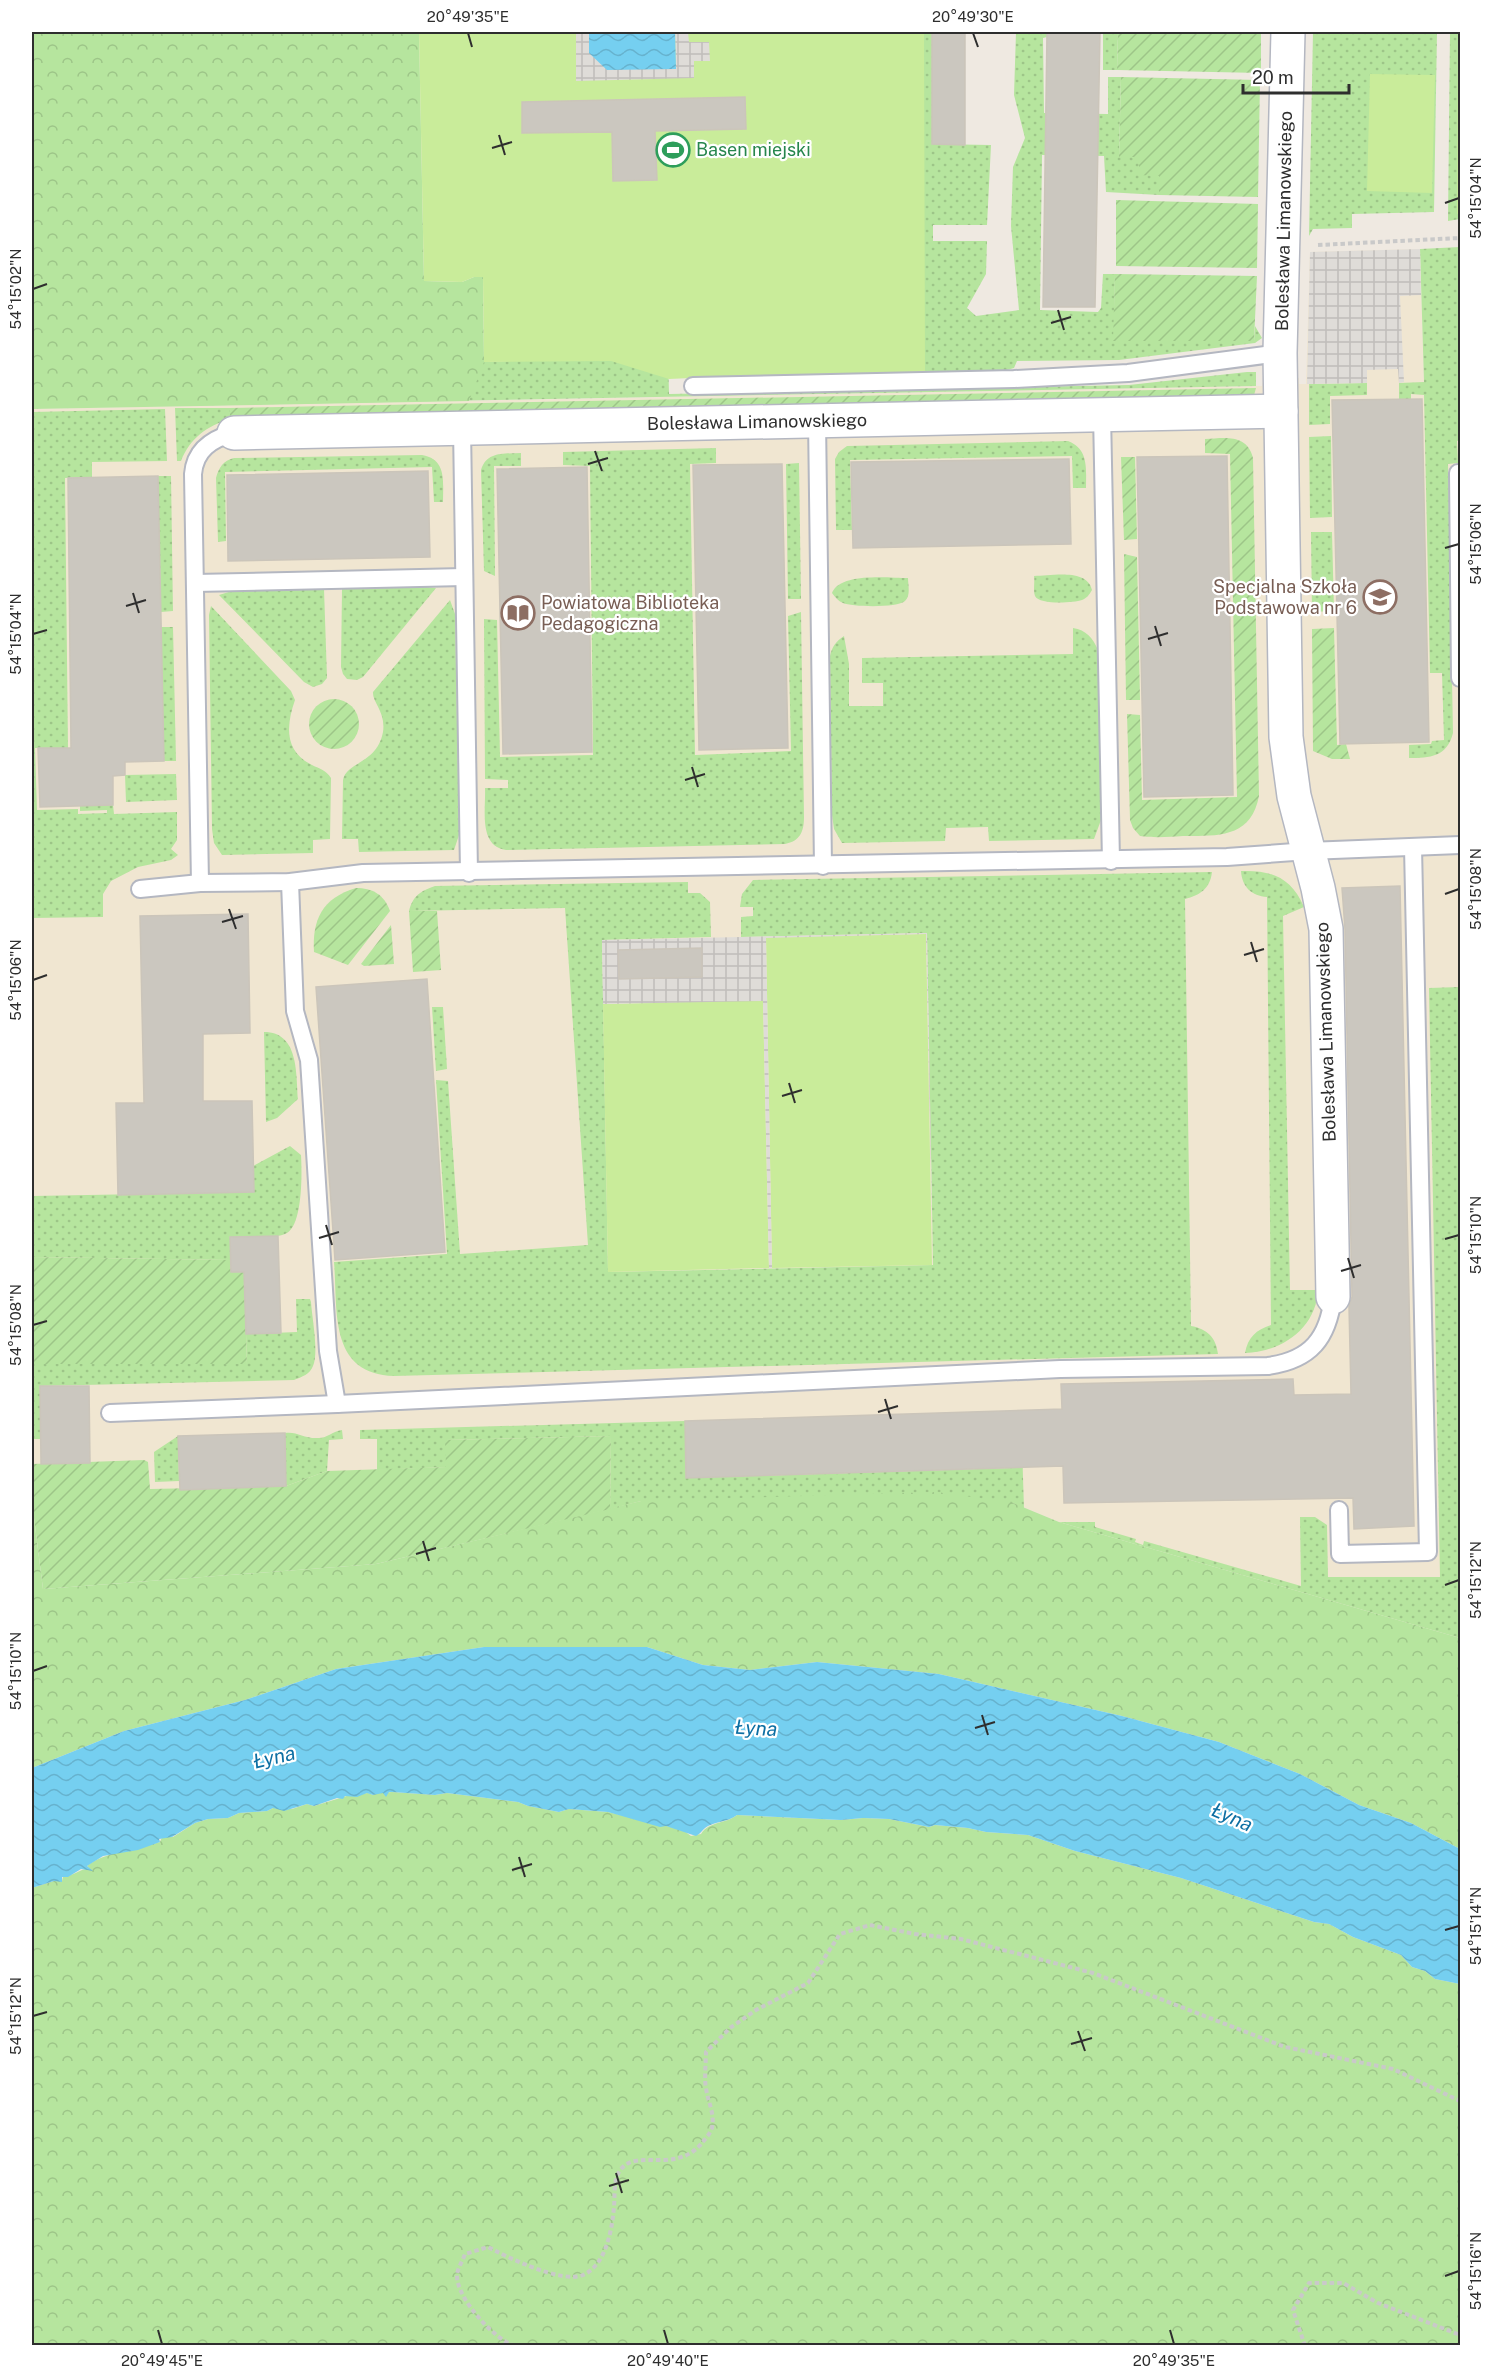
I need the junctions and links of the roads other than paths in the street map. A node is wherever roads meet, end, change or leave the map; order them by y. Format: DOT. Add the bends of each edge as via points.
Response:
graph roads {
  1 [pos="1288,32"];
  2 [pos="1280,353"];
  3 [pos="693,386"];
  4 [pos="1281,411"];
  5 [pos="1102,414"];
  6 [pos="817,420"];
  7 [pos="462,428"];
  8 [pos="234,433"];
  9 [pos="1458,473"];
  10 [pos="464,577"];
  11 [pos="195,583"];
  12 [pos="1461,678"];
  13 [pos="1461,845"];
  14 [pos="1413,847"];
  15 [pos="1308,851"];
  16 [pos="1111,861"];
  17 [pos="823,866"];
  18 [pos="469,873"];
  19 [pos="290,882"];
  20 [pos="200,883"];
  21 [pos="140,889"];
  22 [pos="1333,1297"];
  23 [pos="337,1404"];
  24 [pos="110,1413"];
  25 [pos="1339,1510"];
  1 -- 2 [label="street, Bolesława Limanowskiego"];
  2 -- 3 [label="lane" via="1128,373 1026,379"];
  2 -- 4 [label="street, Bolesława Limanowskiego"];
  4 -- 5 [label="street, Bolesława Limanowskiego"];
  4 -- 15 [label="street, Bolesława Limanowskiego" via="1286,736 1294,796"];
  5 -- 6 [label="street, Bolesława Limanowskiego"];
  5 -- 16 [label="lane"];
  6 -- 7 [label="street, Bolesława Limanowskiego"];
  6 -- 17 [label="lane"];
  7 -- 8 [label="street, Bolesława Limanowskiego"];
  7 -- 10 [label="lane"];
  8 -- 11 [label="lane" via="206,445 197,454 194,465"];
  9 -- 12 [label="lane"];
  10 -- 11 [label="lane"];
  10 -- 18 [label="lane"];
  11 -- 20 [label="lane"];
  13 -- 14 [label="lane"];
  14 -- 15 [label="lane"];
  14 -- 25 [label="lane" via="1428,1552 1340,1554"];
  15 -- 16 [label="lane"];
  15 -- 22 [label="street, Bolesława Limanowskiego" via="1326,929"];
  16 -- 17 [label="lane"];
  17 -- 18 [label="lane"];
  18 -- 19 [label="lane" via="363,873"];
  19 -- 20 [label="lane"];
  19 -- 23 [label="lane" via="295,1011 309,1060 328,1350"];
  20 -- 21 [label="lane"];
  22 -- 23 [label="lane" via="1330,1318 1318,1342 1296,1359 1268,1366 1060,1369"];
  23 -- 24 [label="lane"];
}
